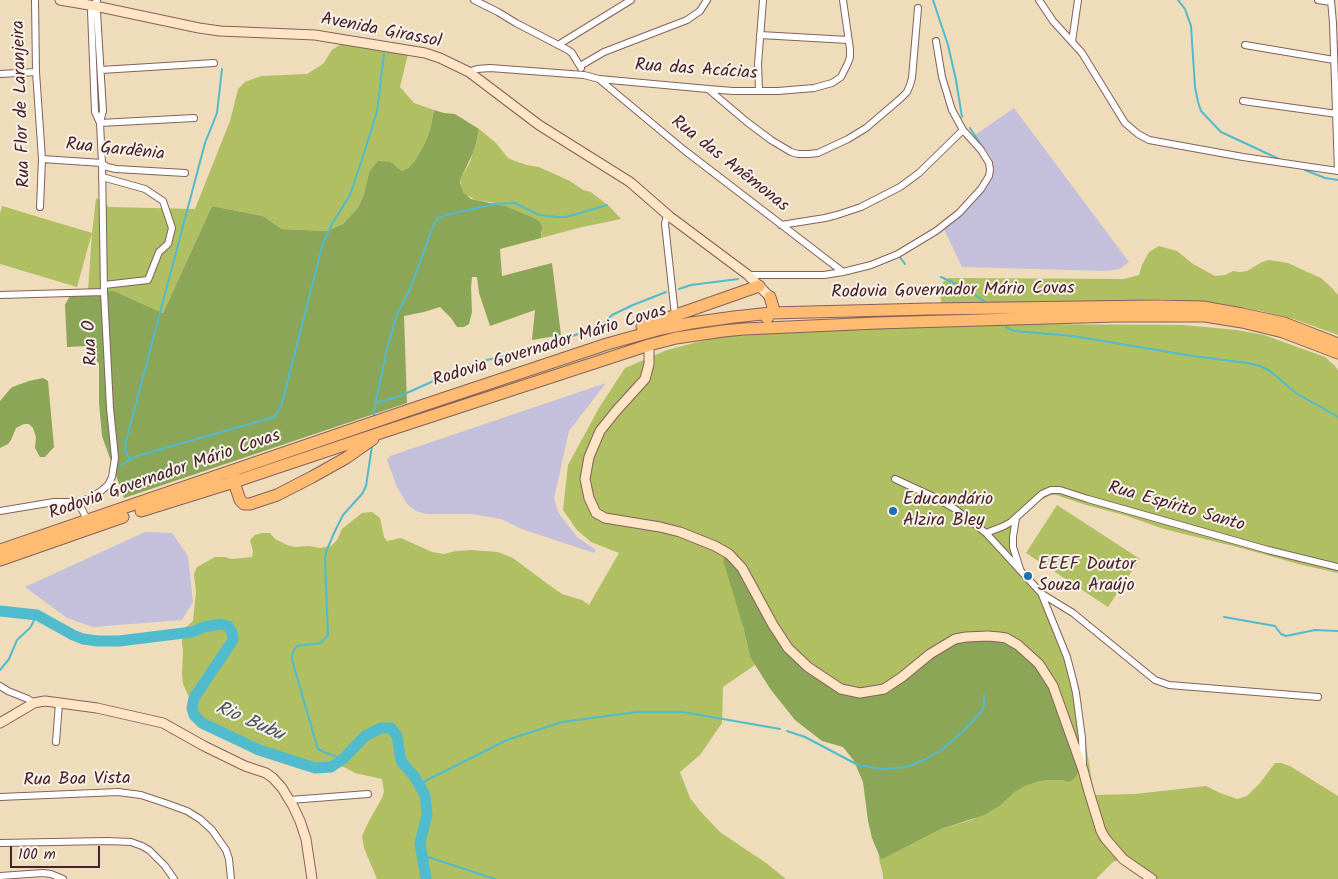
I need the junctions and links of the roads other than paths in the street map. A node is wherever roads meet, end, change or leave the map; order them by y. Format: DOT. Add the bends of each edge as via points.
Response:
graph roads {
  1 [pos="35,0"];
  2 [pos="60,0"];
  3 [pos="474,0"];
  4 [pos="631,0"];
  5 [pos="707,0"];
  6 [pos="763,0"];
  7 [pos="843,0"];
  8 [pos="1039,0"];
  9 [pos="1078,0"];
  10 [pos="1318,0"];
  11 [pos="1331,1"];
  12 [pos="96,3"];
  13 [pos="918,8"];
  14 [pos="760,35"];
  15 [pos="848,40"];
  16 [pos="936,40"];
  17 [pos="1072,42"];
  18 [pos="558,45"];
  19 [pos="1245,45"];
  20 [pos="1334,60"];
  21 [pos="214,63"];
  22 [pos="580,66"];
  23 [pos="101,70"];
  24 [pos="36,72"];
  25 [pos="469,72"];
  26 [pos="0,74"];
  27 [pos="584,75"];
  28 [pos="600,79"];
  29 [pos="708,89"];
  30 [pos="760,90"];
  31 [pos="1243,102"];
  32 [pos="1336,114"];
  33 [pos="194,118"];
  34 [pos="100,124"];
  35 [pos="963,130"];
  36 [pos="42,160"];
  37 [pos="102,163"];
  38 [pos="1338,171"];
  39 [pos="185,173"];
  40 [pos="102,177"];
  41 [pos="40,208"];
  42 [pos="669,216"];
  43 [pos="781,225"];
  44 [pos="843,272"];
  45 [pos="748,275"];
  46 [pos="759,286"];
  47 [pos="104,288"];
  48 [pos="0,295"];
  49 [pos="770,297"];
  50 [pos="771,313"];
  51 [pos="802,313"];
  52 [pos="675,315"];
  53 [pos="676,338"];
  54 [pos="607,344"];
  55 [pos="1338,344"];
  56 [pos="649,346"];
  57 [pos="1338,353"];
  58 [pos="382,432"];
  59 [pos="344,433"];
  60 [pos="895,479"];
  61 [pos="234,482"];
  62 [pos="78,502"];
  63 [pos="0,511"];
  64 [pos="1016,518"];
  65 [pos="88,521"];
  66 [pos="986,533"];
  67 [pos="0,550"];
  68 [pos="0,560"];
  69 [pos="1338,567"];
  70 [pos="1020,571"];
  71 [pos="1042,594"];
  72 [pos="0,686"];
  73 [pos="1318,697"];
  74 [pos="34,703"];
  75 [pos="59,703"];
  76 [pos="0,723"];
  77 [pos="56,742"];
  78 [pos="1083,770"];
  79 [pos="368,794"];
  80 [pos="0,797"];
  81 [pos="290,800"];
  82 [pos="0,843"];
  83 [pos="0,876"];
  84 [pos="63,879"];
  85 [pos="174,879"];
  86 [pos="231,879"];
  87 [pos="312,879"];
  88 [pos="1152,879"];
  1 -- 24 [label="street, Rua Flor de Laranjeira"];
  2 -- 12 [label="street, Avenida Girassol"];
  3 -- 18 [label="street"];
  4 -- 18 [label="street"];
  5 -- 22 [label="street" via="700,11 687,20 604,52"];
  6 -- 14 [label="street"];
  7 -- 15 [label="street, Rua das Acácias"];
  8 -- 17 [label="street"];
  9 -- 17 [label="street"];
  10 -- 11 [label="street"];
  11 -- 20 [label="street"];
  12 -- 23 [label="street"];
  12 -- 25 [label="street, Avenida Girassol" via="199,28 315,35 425,53"];
  12 -- 34 [label="street" via="91,11 95,112"];
  13 -- 29 [label="street" via="912,78 906,92 866,128 818,153 798,154 784,148 746,122"];
  14 -- 15 [label="street"];
  14 -- 30 [label="street"];
  15 -- 30 [label="street, Rua das Acácias" via="848,63 841,77 832,83 814,88"];
  16 -- 35 [label="street" via="946,93"];
  17 -- 38 [label="street" via="1125,123 1149,140"];
  18 -- 22 [label="street" via="572,53"];
  19 -- 20 [label="street"];
  20 -- 32 [label="street"];
  21 -- 23 [label="street"];
  22 -- 27 [label="street"];
  23 -- 34 [label="street" via="103,111"];
  24 -- 26 [label="street"];
  24 -- 36 [label="street, Rua Flor de Laranjeira"];
  25 -- 27 [label="street, Rua das Acácias" via="490,68"];
  25 -- 42 [label="street, Avenida Girassol" via="539,125 630,182"];
  27 -- 28 [label="street, Rua das Acácias"];
  28 -- 29 [label="street, Rua das Acácias"];
  28 -- 43 [label="street, Rua das Anêmonas" via="684,150"];
  29 -- 30 [label="street, Rua das Acácias"];
  31 -- 32 [label="street"];
  32 -- 38 [label="street"];
  33 -- 34 [label="street"];
  34 -- 37 [label="street, Rua O"];
  35 -- 43 [label="street" via="900,188 838,215"];
  35 -- 44 [label="street" via="989,163 990,170 981,189 954,218 898,254"];
  36 -- 37 [label="street, Rua Gardênia"];
  36 -- 41 [label="street, Rua Flor de Laranjeira"];
  37 -- 39 [label="street, Rua Gardênia" via="116,169"];
  37 -- 40 [label="street, Rua O"];
  40 -- 47 [label="street, Rua O"];
  40 -- 47 [label="street" via="145,188 163,201 172,228 168,244 159,252 148,280"];
  42 -- 45 [label="street, Avenida Girassol"];
  42 -- 52 [label="street" via="666,224"];
  43 -- 44 [label="street, Rua das Anêmonas"];
  44 -- 45 [label="street"];
  45 -- 46 [label="street, Avenida Girassol"];
  46 -- 49 [label="street, Avenida Girassol"];
  46 -- 52 [label="highway"];
  47 -- 48 [label="street"];
  47 -- 62 [label="street, Rua O" via="114,467 108,485"];
  49 -- 50 [label="highway"];
  49 -- 51 [label="highway"];
  50 -- 51 [label="highway, Rodovia Governador Mário Covas"];
  50 -- 53 [label="highway" via="758,324 682,331"];
  50 -- 54 [label="highway, Rodovia Governador Mário Covas" via="684,324"];
  51 -- 55 [label="highway, Rodovia Governador Mário Covas" via="1203,307 1284,323"];
  52 -- 54 [label="highway" via="623,334"];
  53 -- 56 [label="highway, Rodovia Governador Mário Covas"];
  53 -- 57 [label="highway, Rodovia Governador Mário Covas" via="723,331 877,322 1205,316 1283,332"];
  54 -- 59 [label="highway, Rodovia Governador Mário Covas"];
  56 -- 58 [label="highway, Rodovia Governador Mário Covas"];
  56 -- 78 [label="street" via="645,379 600,431 588,457 586,479 596,513 605,518 680,532 729,554 742,568 772,626 786,645 808,667 841,689 860,693 878,691 955,639 988,636 1012,641 1037,661 1053,686"];
  58 -- 61 [label="highway, Rodovia Governador Mário Covas"];
  58 -- 61 [label="highway" via="329,468 259,502 242,502"];
  59 -- 61 [label="highway" via="331,443 237,474"];
  59 -- 65 [label="highway, Rodovia Governador Mário Covas"];
  60 -- 66 [label="street" via="955,509"];
  61 -- 68 [label="highway, Rodovia Governador Mário Covas" via="148,508"];
  62 -- 63 [label="street, Rua O" via="54,502"];
  62 -- 65 [label="street"];
  64 -- 66 [label="street, Rua Espírito Santo"];
  64 -- 69 [label="street, Rua Espírito Santo" via="1042,494 1060,490"];
  64 -- 70 [label="street" via="1013,537"];
  65 -- 67 [label="highway, Rodovia Governador Mário Covas"];
  66 -- 70 [label="street"];
  70 -- 71 [label="street"];
  71 -- 73 [label="street" via="1081,619 1161,683"];
  71 -- 78 [label="street" via="1067,657 1076,693"];
  72 -- 74 [label="street"];
  74 -- 75 [label="street"];
  74 -- 76 [label="street"];
  75 -- 77 [label="street"];
  75 -- 81 [label="street" via="163,723 266,774 278,783"];
  78 -- 88 [label="street" via="1105,838 1123,859"];
  79 -- 81 [label="street"];
  80 -- 86 [label="street, Rua Boa Vista" via="118,792 165,802 187,811 212,830 226,850"];
  81 -- 87 [label="street" via="306,839"];
  82 -- 85 [label="street" via="131,842 149,850"];
  83 -- 84 [label="street" via="43,873"];
}
